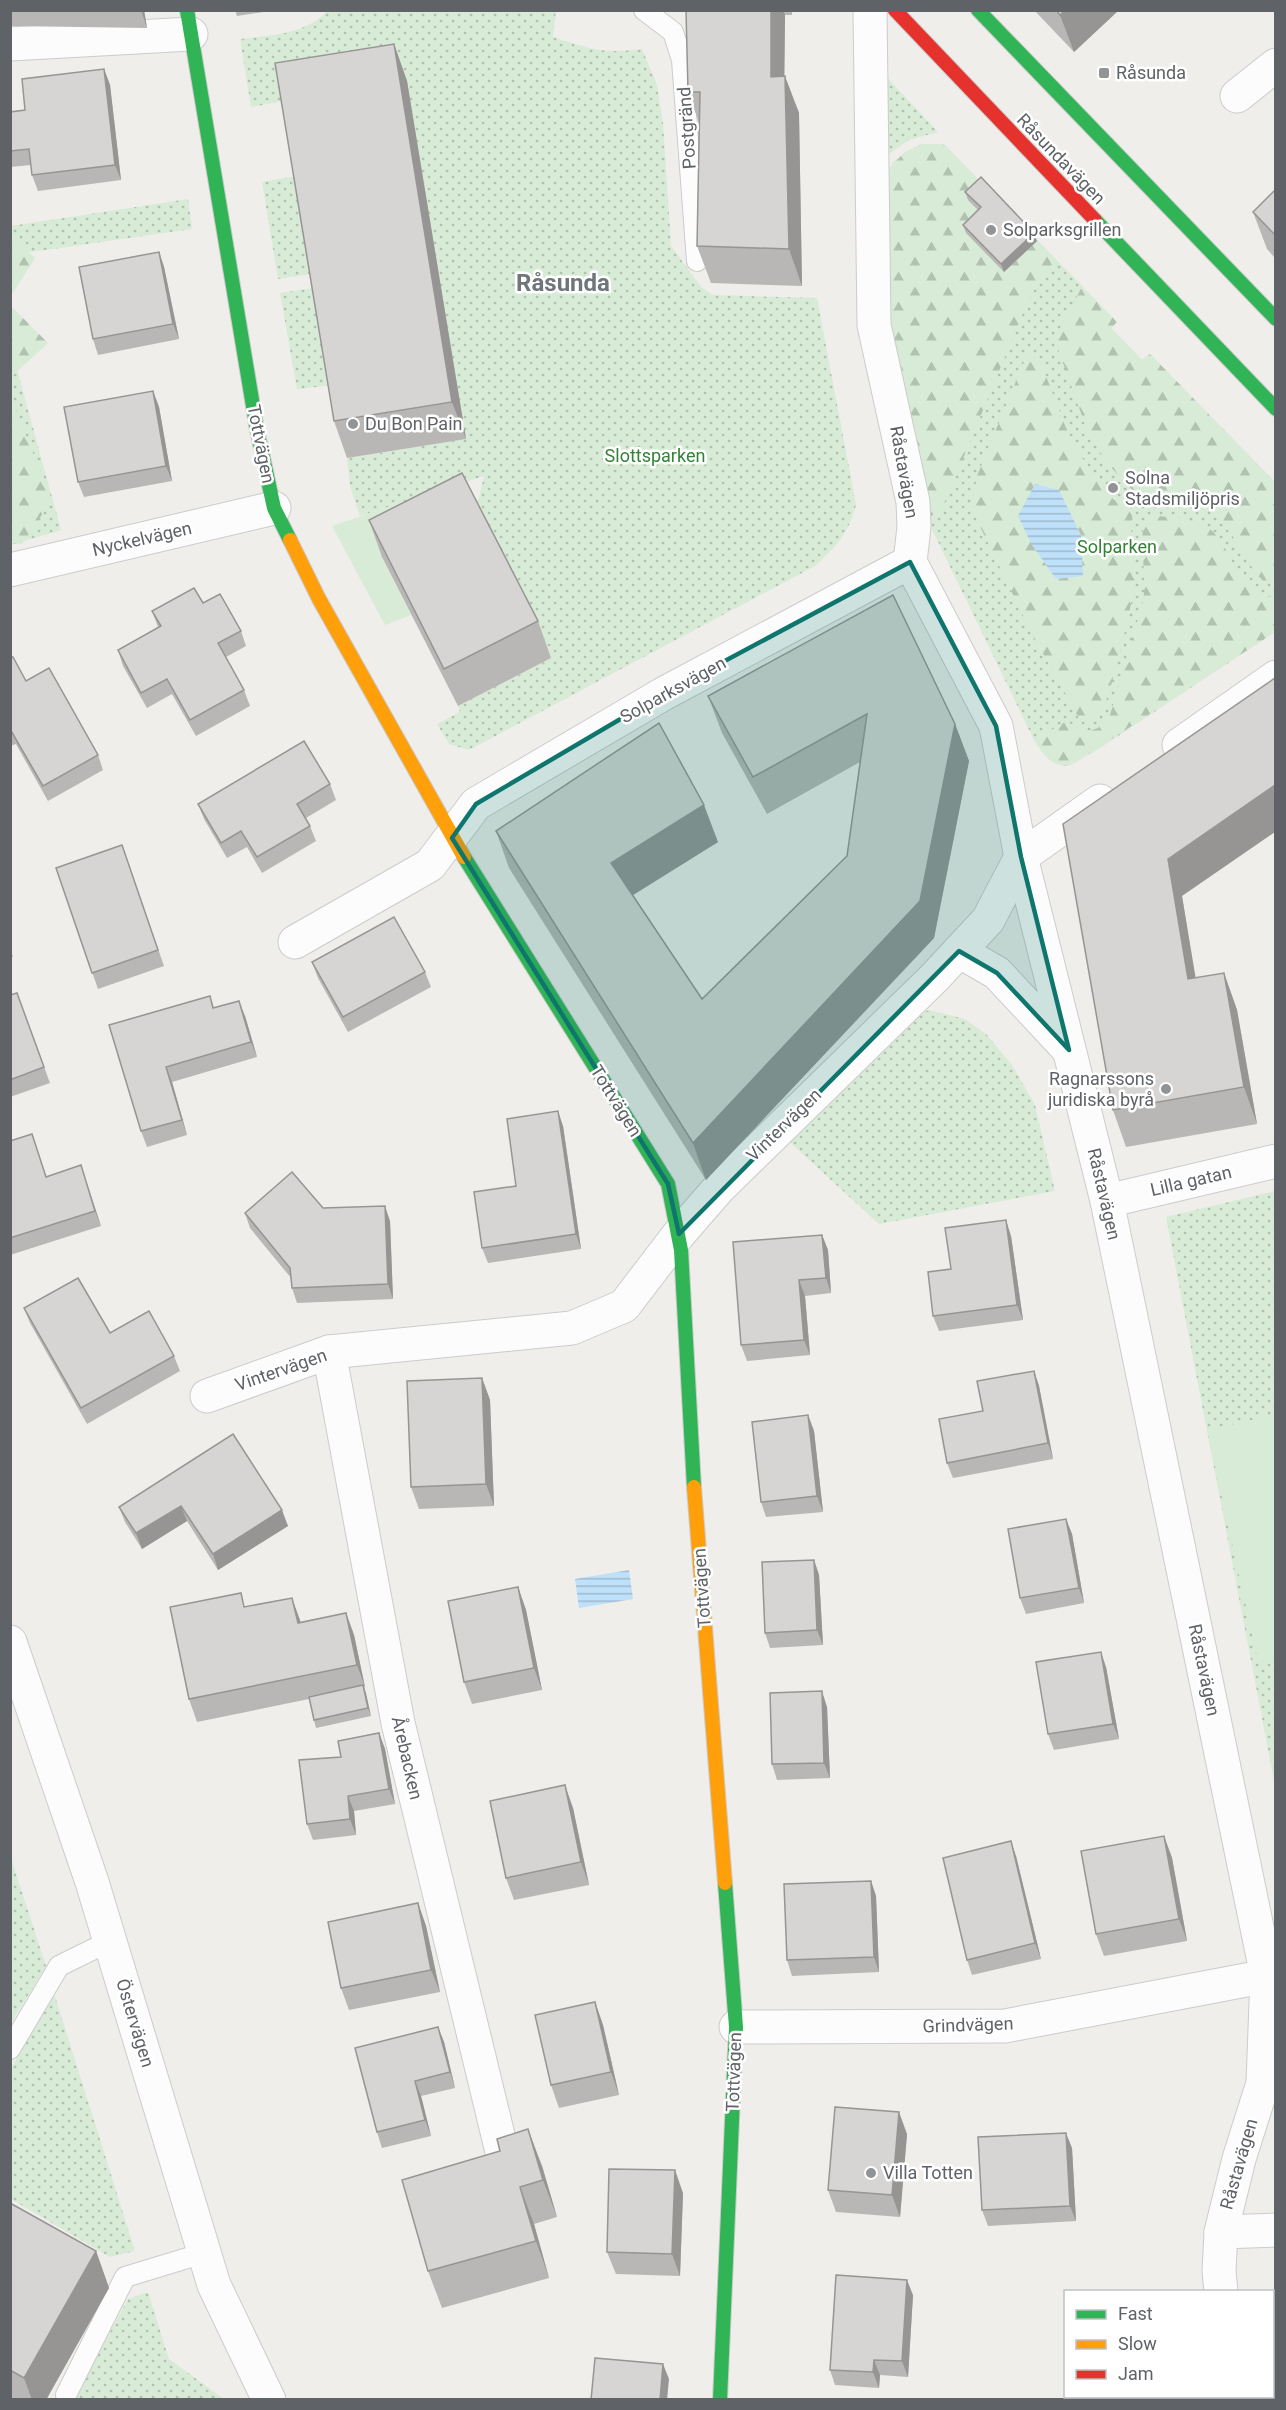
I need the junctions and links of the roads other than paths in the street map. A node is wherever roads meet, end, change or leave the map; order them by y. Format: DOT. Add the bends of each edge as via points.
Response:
graph roads {
  1 [pos="644,10"];
  2 [pos="870,10"];
  3 [pos="895,10"];
  4 [pos="978,10"];
  5 [pos="189,22"];
  6 [pos="10,44"];
  7 [pos="1275,65"];
  8 [pos="1237,96"];
  9 [pos="697,261"];
  10 [pos="1275,319"];
  11 [pos="1275,409"];
  12 [pos="274,508"];
  13 [pos="910,562"];
  14 [pos="10,570"];
  15 [pos="1275,677"];
  16 [pos="1153,764"];
  17 [pos="1124,783"];
  18 [pos="452,838"];
  19 [pos="1021,857"];
  20 [pos="295,942"];
  21 [pos="959,951"];
  22 [pos="1069,1050"];
  23 [pos="1275,1161"];
  24 [pos="1107,1201"];
  25 [pos="679,1234"];
  26 [pos="329,1352"];
  27 [pos="207,1396"];
  28 [pos="13,1661"];
  29 [pos="110,1941"];
  30 [pos="1267,1976"];
  31 [pos="736,2027"];
  32 [pos="10,2049"];
  33 [pos="504,2160"];
  34 [pos="1275,2230"];
  35 [pos="1221,2232"];
  36 [pos="204,2253"];
  37 [pos="1221,2290"];
  38 [pos="66,2395"];
  39 [pos="269,2400"];
  40 [pos="720,2400"];
  1 -- 9 [label="lane, Postgränd" via="673,32 682,60"];
  2 -- 13 [label="street, Råstavägen" via="874,325 913,502"];
  3 -- 11 [label="street, Råsundavägen"];
  4 -- 10 [label="street"];
  5 -- 6 [label="street"];
  5 -- 12 [label="street, Tottvägen" via="255,418"];
  7 -- 8 [label="street"];
  12 -- 14 [label="street, Nyckelvägen"];
  12 -- 18 [label="street, Tottvägen" via="319,599"];
  13 -- 18 [label="street, Solparksvägen" via="663,694 476,804"];
  13 -- 19 [label="street, Råstavägen" via="996,726"];
  15 -- 16 [label="street"];
  17 -- 19 [label="street, Vintervägen"];
  18 -- 20 [label="street" via="430,866"];
  18 -- 25 [label="street, Tottvägen" via="668,1184"];
  19 -- 21 [label="street, Vintervägen" via="988,920"];
  19 -- 22 [label="street, Råstavägen"];
  21 -- 22 [label="street, Råstavägen" via="997,973"];
  21 -- 25 [label="street, Vintervägen" via="720,1188"];
  22 -- 24 [label="street, Råstavägen"];
  23 -- 24 [label="street, Lilla gatan"];
  24 -- 30 [label="street, Råstavägen"];
  25 -- 26 [label="street, Vintervägen" via="624,1306 574,1327"];
  25 -- 31 [label="street, Tottvägen" via="695,1506"];
  26 -- 27 [label="street, Vintervägen"];
  26 -- 33 [label="street, Årebacken" via="398,1723"];
  28 -- 29 [label="street, Östervägen"];
  29 -- 32 [label="lane" via="59,1966"];
  29 -- 36 [label="street, Östervägen"];
  30 -- 31 [label="street, Grindvägen" via="1005,2026"];
  30 -- 35 [label="street, Råstavägen" via="1263,2083"];
  31 -- 40 [label="street, Tottvägen"];
  34 -- 35 [label="street"];
  35 -- 37 [label="street, Råstavägen"];
  36 -- 38 [label="lane" via="125,2277"];
  36 -- 39 [label="street, Östervägen" via="214,2285"];
}
